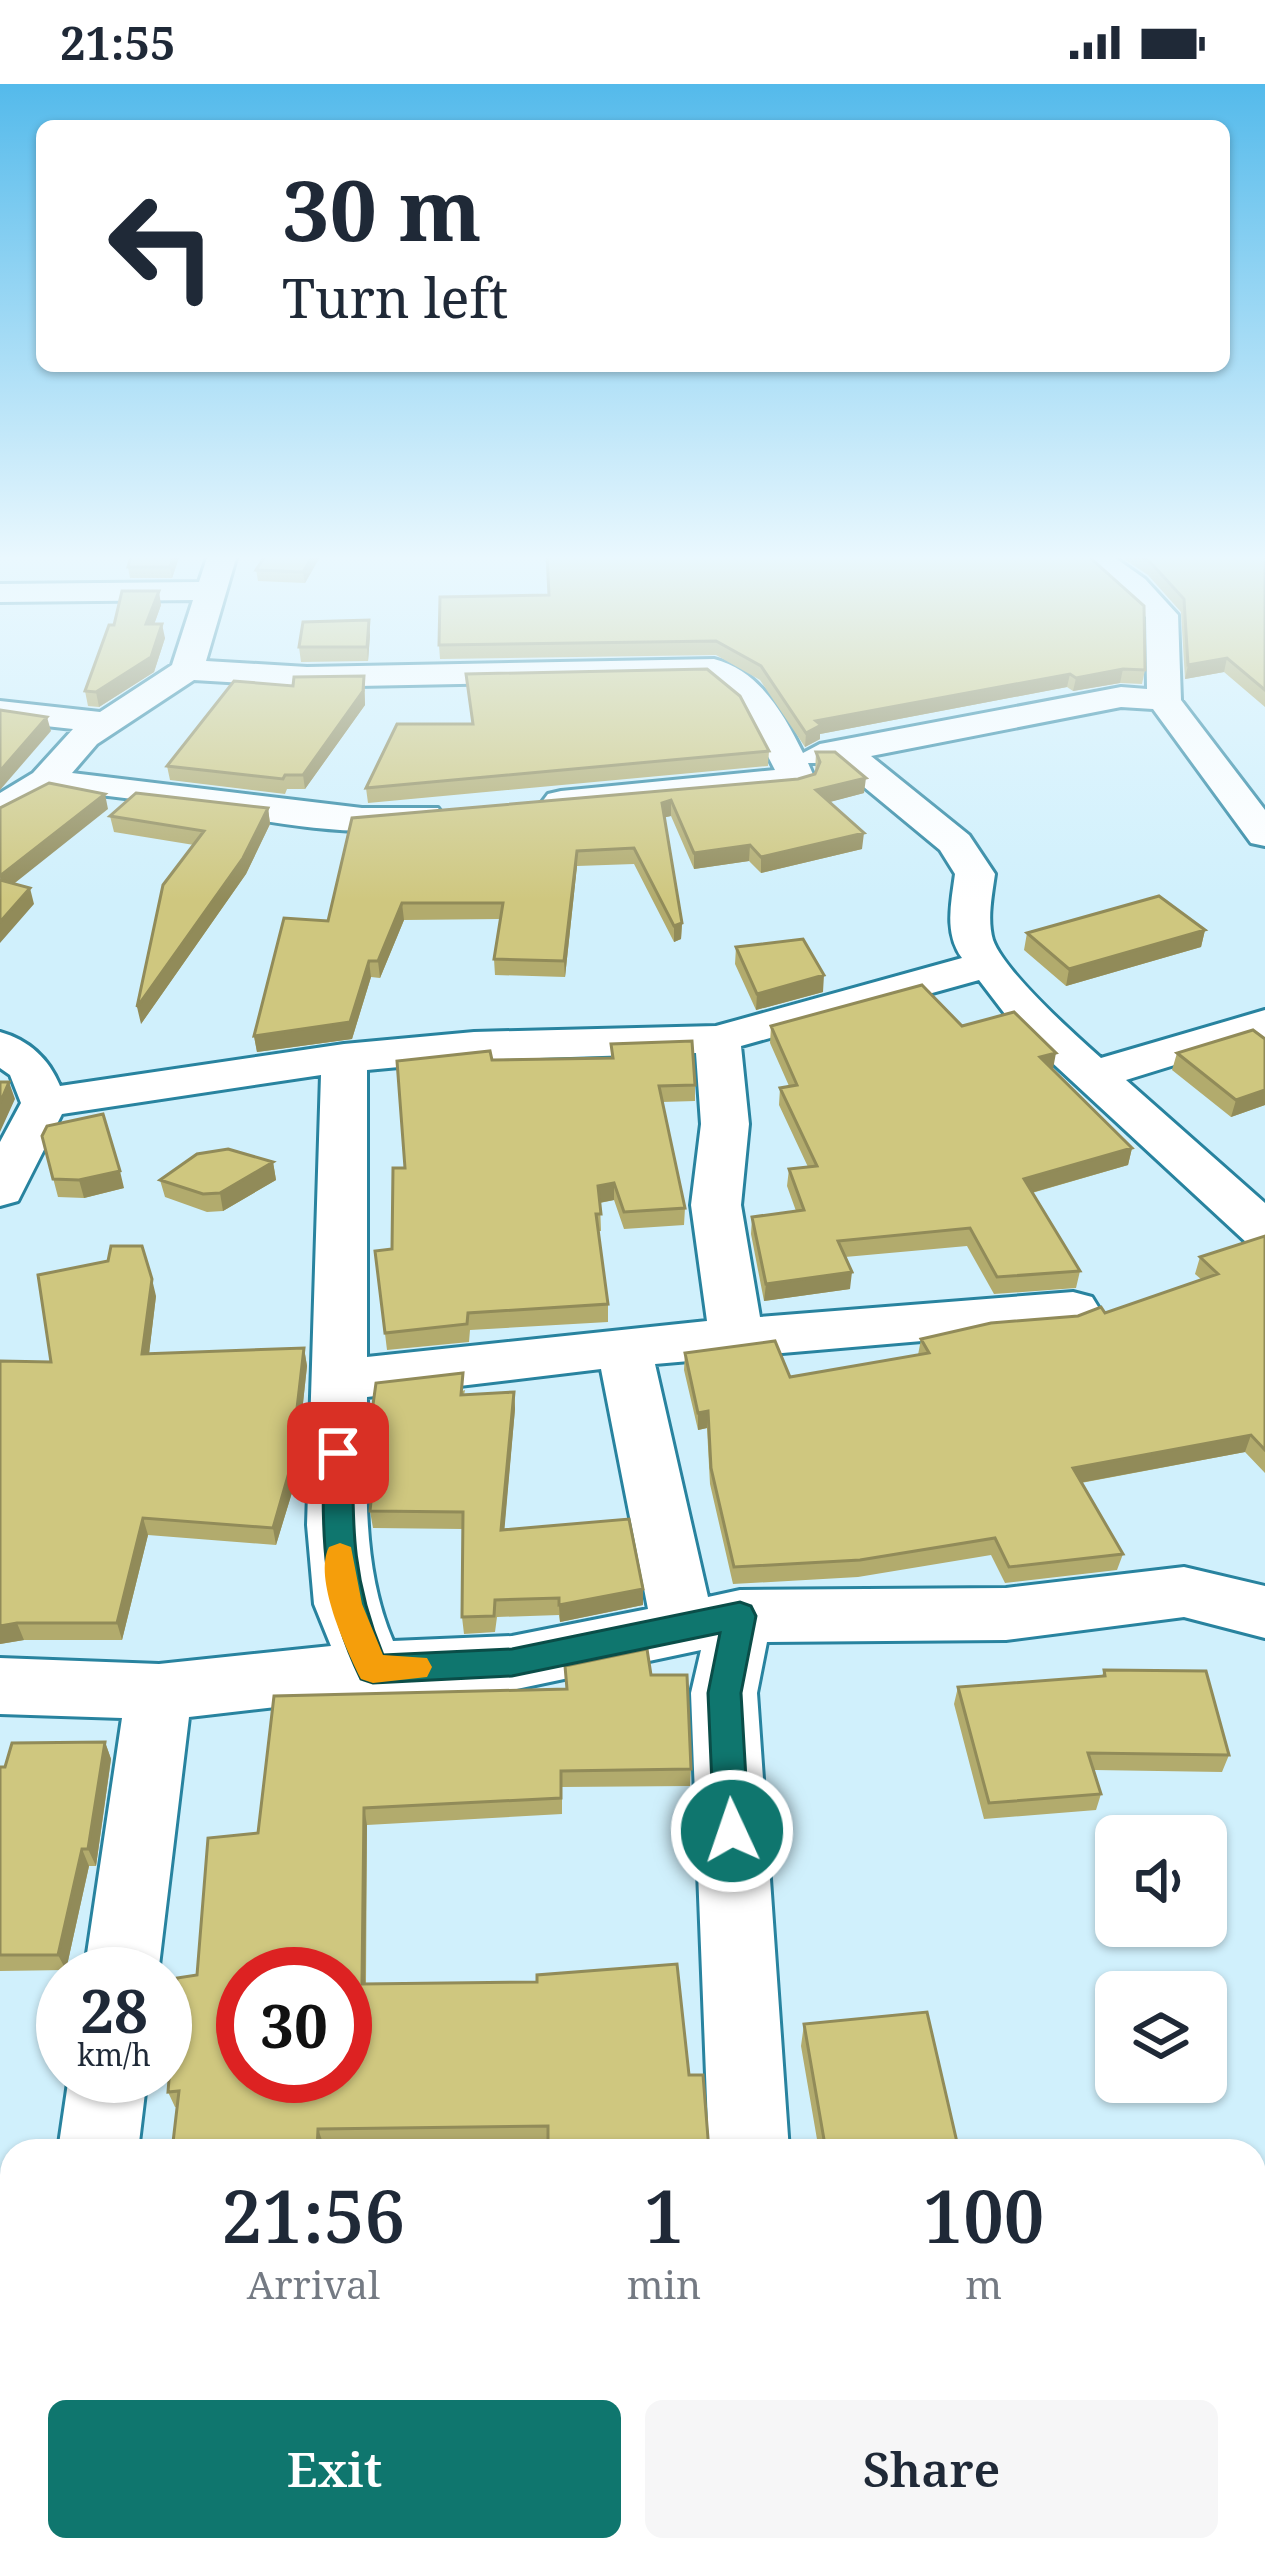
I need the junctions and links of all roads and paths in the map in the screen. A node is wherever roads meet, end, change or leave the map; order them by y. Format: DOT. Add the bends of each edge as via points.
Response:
graph roads {
  1 [pos="186,671"];
  2 [pos="197,671"];
  3 [pos="597,671"];
  4 [pos="720,671"];
  5 [pos="1163,671"];
  6 [pos="1164,700"];
  7 [pos="0,711"];
  8 [pos="109,723"];
  9 [pos="844,752"];
  10 [pos="788,760"];
  11 [pos="46,781"];
  12 [pos="525,806"];
  13 [pos="0,809"];
  14 [pos="455,813"];
  15 [pos="1265,835"];
  16 [pos="990,964"];
  17 [pos="1265,1023"];
  18 [pos="718,1039"];
  19 [pos="0,1046"];
  20 [pos="344,1058"];
  21 [pos="1094,1076"];
  22 [pos="44,1103"];
  23 [pos="0,1190"];
  24 [pos="1265,1231"];
  25 [pos="1073,1310"];
  26 [pos="736,1336"];
  27 [pos="624,1347"];
  28 [pos="340,1380"];
  29 [pos="1265,1612"];
  30 [pos="711,1621"];
  31 [pos="373,1669"];
  32 [pos="0,1686"];
  33 [pos="159,1692"];
  34 [pos="126,1947"];
  35 [pos="104,2103"];
  36 [pos="100,2139"];
  37 [pos="748,2139"];
  1 -- 8 [label="street"];
  2 -- 3 [label="street" via="307,677"];
  4 -- 10 [label="street" via="770,721"];
  5 -- 6 [label="street"];
  6 -- 9 [label="street" via="1121,697"];
  6 -- 15 [label="street"];
  7 -- 8 [label="street"];
  8 -- 11 [label="street"];
  9 -- 10 [label="street"];
  9 -- 16 [label="street" via="955,843 975,874 973,944"];
  10 -- 12 [label="street" via="797,779"];
  11 -- 13 [label="street"];
  11 -- 14 [label="street" via="362,819"];
  16 -- 18 [label="street"];
  16 -- 21 [label="street" via="1034,1022"];
  17 -- 21 [label="street"];
  18 -- 20 [label="street"];
  18 -- 26 [label="street" via="725,1124 716,1205"];
  19 -- 22 [label="street" via="30,1069"];
  20 -- 22 [label="street"];
  20 -- 28 [label="street"];
  21 -- 24 [label="street"];
  22 -- 23 [label="street"];
  25 -- 26 [label="street"];
  26 -- 27 [label="street"];
  27 -- 28 [label="street"];
  27 -- 30 [label="street"];
  28 -- 31 [label="street" via="337,1525 346,1604"];
  29 -- 30 [label="street" via="1184,1592 1006,1614"];
  30 -- 31 [label="street" via="512,1663"];
  30 -- 37 [label="street" via="724,1693"];
  31 -- 33 [label="street"];
  32 -- 33 [label="street"];
  33 -- 34 [label="street"];
  35 -- 36 [label="street"];
}
